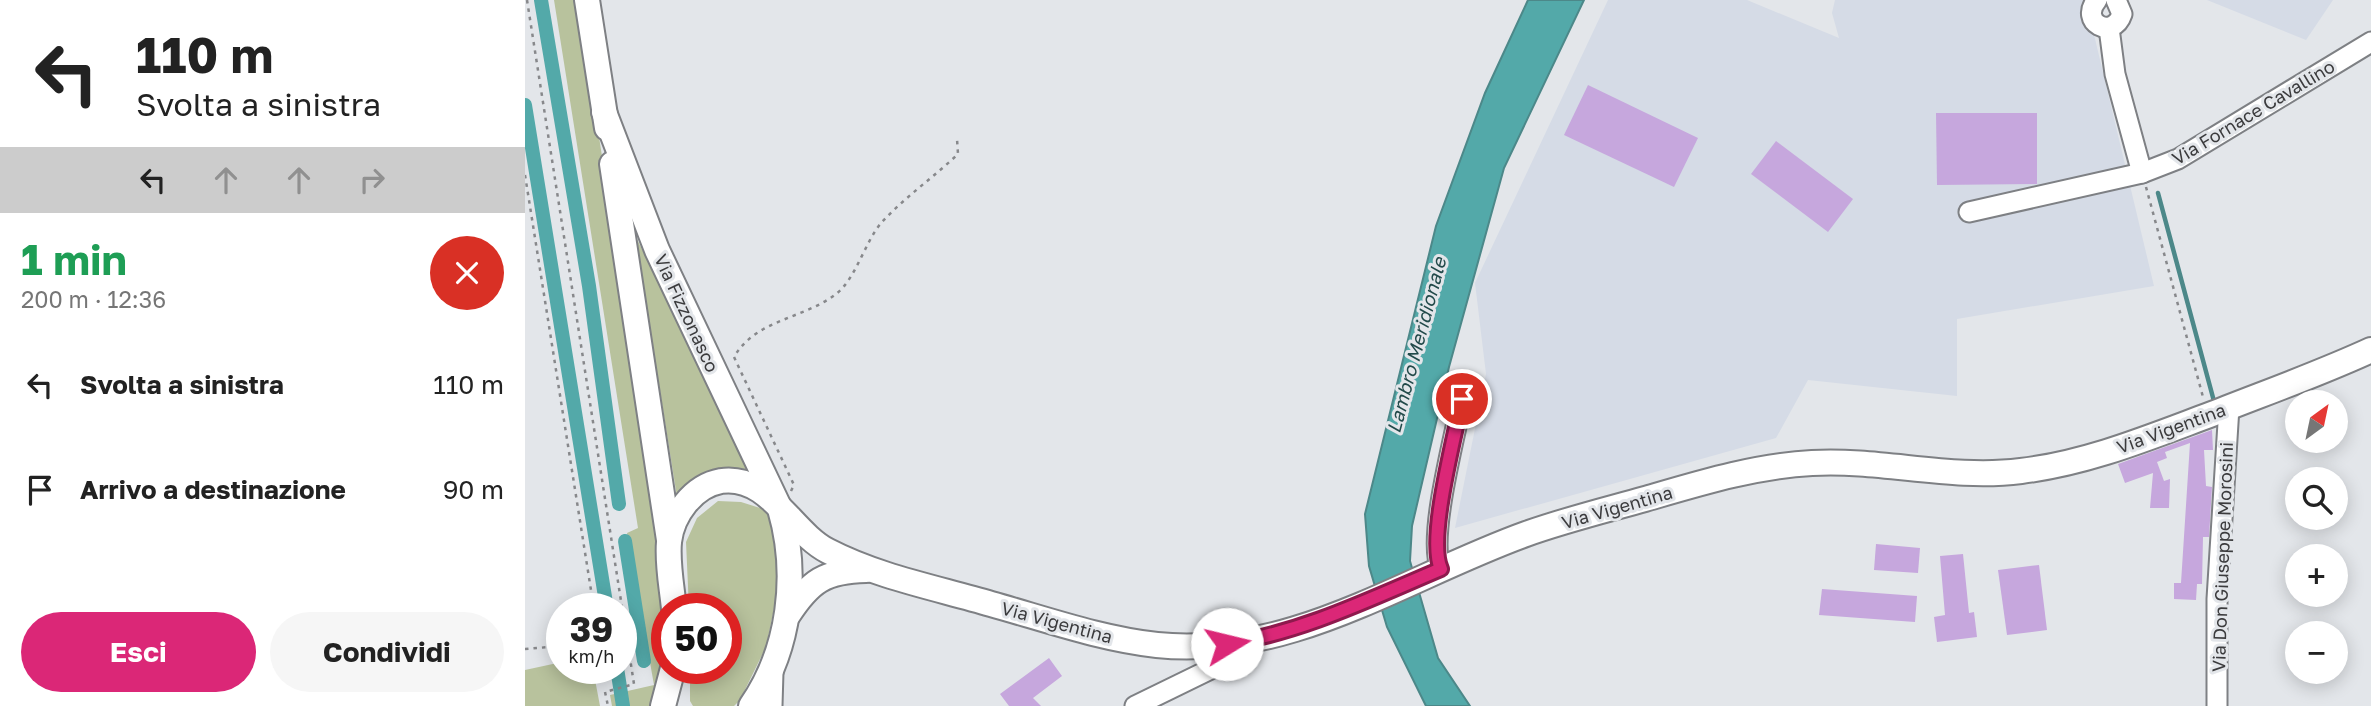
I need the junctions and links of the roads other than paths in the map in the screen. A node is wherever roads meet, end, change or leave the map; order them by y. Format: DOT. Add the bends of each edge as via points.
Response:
graph roads {
  1 [pos="587,0"];
  2 [pos="2116,0"];
  3 [pos="2094,1"];
  4 [pos="2109,28"];
  5 [pos="2371,42"];
  6 [pos="604,112"];
  7 [pos="2142,173"];
  8 [pos="1969,212"];
  9 [pos="2371,350"];
  10 [pos="1462,399"];
  11 [pos="2220,411"];
  12 [pos="780,509"];
  13 [pos="669,541"];
  14 [pos="870,570"];
  15 [pos="1430,574"];
  16 [pos="673,593"];
  17 [pos="786,618"];
  18 [pos="774,666"];
  19 [pos="1215,667"];
  20 [pos="669,684"];
  21 [pos="674,684"];
  22 [pos="663,706"];
  23 [pos="678,706"];
  24 [pos="751,706"];
  25 [pos="772,706"];
  26 [pos="1135,706"];
  27 [pos="2217,706"];
  1 -- 6 [label="main road, Via Fizzonasco"];
  2 -- 4 [label="street" via="2122,14 2118,24"];
  3 -- 4 [label="street" via="2091,18 2098,26"];
  4 -- 7 [label="street" via="2115,74"];
  5 -- 7 [label="street, Via Fornace Cavallino" via="2178,159"];
  6 -- 12 [label="main road, Via Fizzonasco" via="657,250"];
  6 -- 13 [label="main road, Via Fizzonasco"];
  7 -- 8 [label="street, Via Fornace Cavallino"];
  9 -- 11 [label="main road, Via Vigentina"];
  10 -- 15 [label="street" via="1438,528 1437,561"];
  11 -- 15 [label="main road, Via Vigentina" via="2069,464 2018,472 1969,474 1811,463 1737,473 1526,534"];
  11 -- 27 [label="street, Via Don Giuseppe Morosini"];
  12 -- 13 [label="main road" via="749,484 716,482 700,488 686,502"];
  12 -- 14 [label="main road" via="815,544"];
  12 -- 17 [label="main road" via="790,563"];
  13 -- 16 [label="main road, Via Fizzonasco"];
  14 -- 15 [label="main road, Via Vigentina" via="1091,632 1190,647 1268,638"];
  14 -- 17 [label="main road" via="835,572 816,581"];
  17 -- 18 [label="main road"];
  18 -- 24 [label="main road"];
  18 -- 25 [label="street"];
  19 -- 26 [label="street"];
  20 -- 22 [label="main road"];
  21 -- 23 [label="main road"];
}
